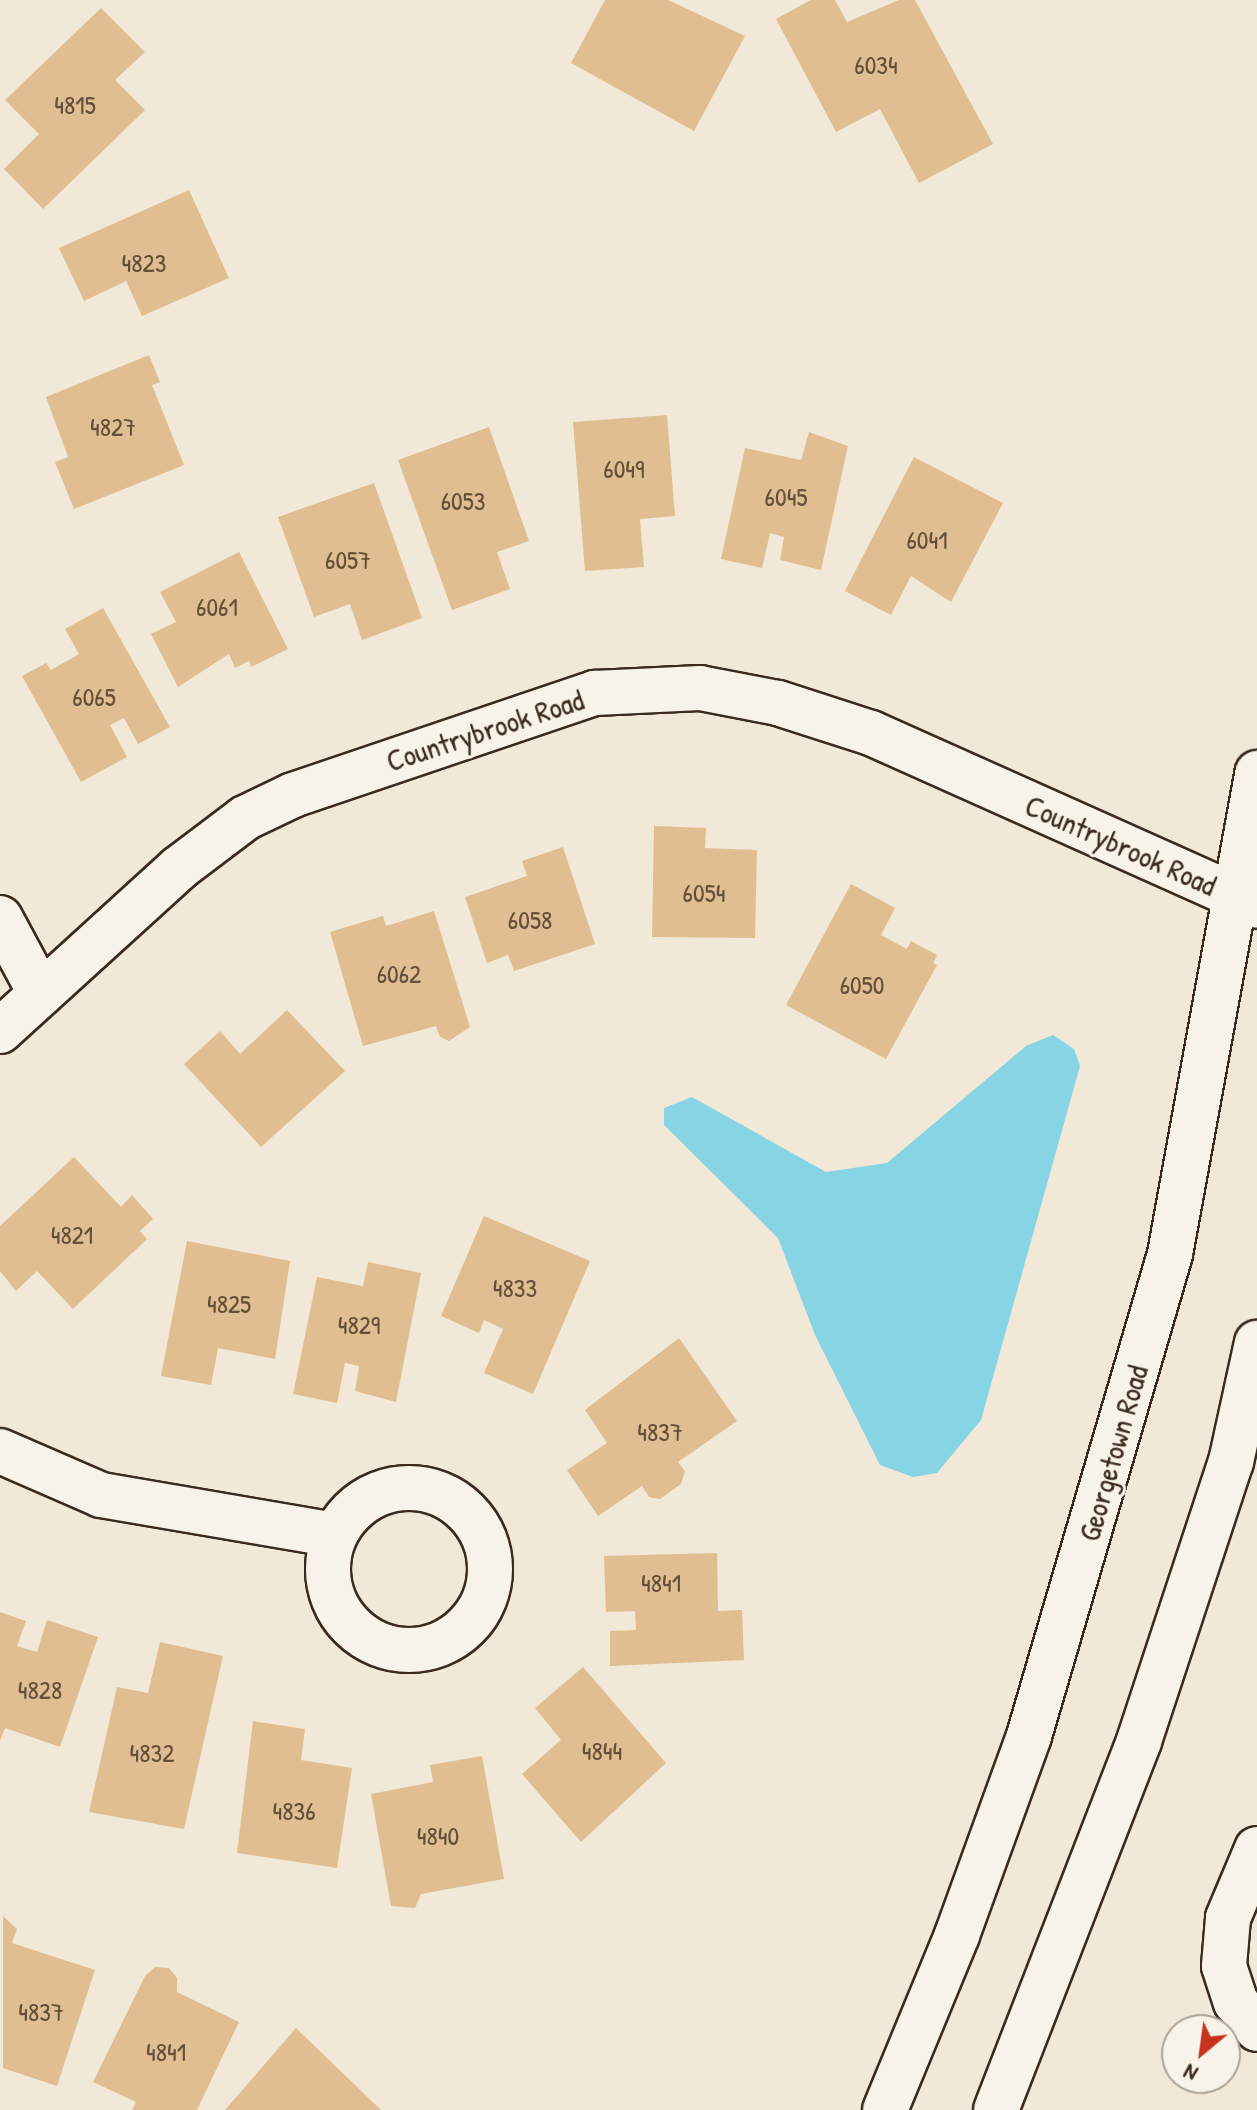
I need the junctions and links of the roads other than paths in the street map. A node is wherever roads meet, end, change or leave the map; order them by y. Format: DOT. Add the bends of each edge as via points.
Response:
graph roads {
  1 [pos="1257,773"];
  2 [pos="1244,900"];
  3 [pos="0,918"];
  4 [pos="41,994"];
  5 [pos="0,1031"];
  6 [pos="1257,1343"];
  7 [pos="0,1451"];
  8 [pos="335,1535"];
  9 [pos="1257,1850"];
  10 [pos="1257,2029"];
  11 [pos="885,2110"];
  12 [pos="996,2110"];
  1 -- 2 [label="main road, Georgetown Road"];
  2 -- 4 [label="main road, Countrybrook Road" via="871,733 778,703 700,688 647,688 569,698 293,795 245,818 179,868"];
  2 -- 11 [label="main road, Georgetown Road" via="1170,1254 1029,1736 957,1935"];
  3 -- 4 [label="main road"];
  4 -- 5 [label="main road, Countrybrook Road"];
  6 -- 12 [label="main road" via="1231,1462 1139,1741"];
  7 -- 8 [label="main road" via="101,1495"];
  9 -- 10 [label="main road" via="1228,1918 1224,1966 1236,2002"];
}
